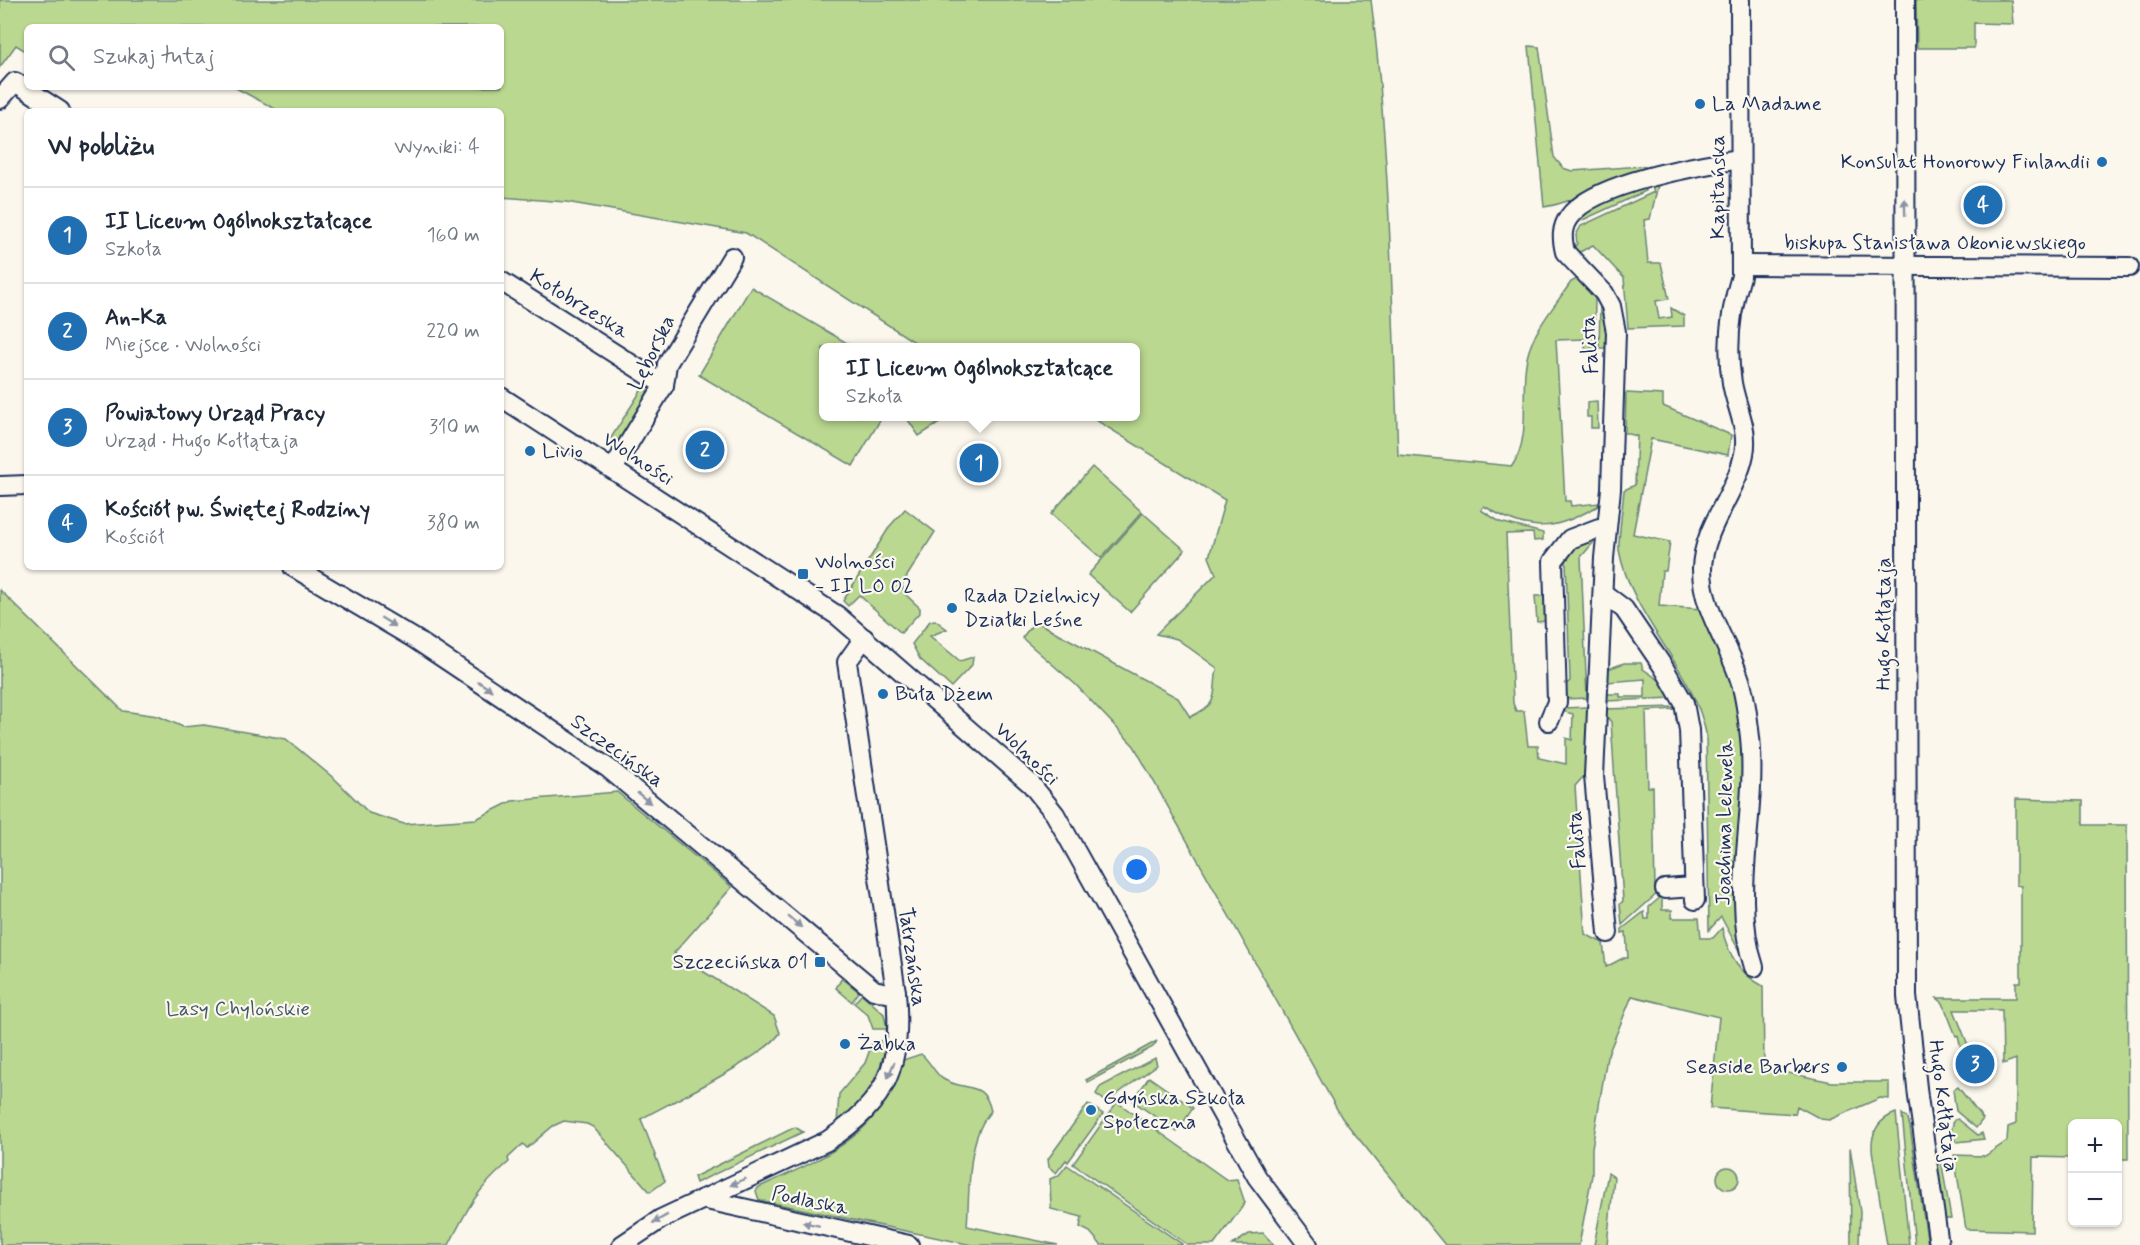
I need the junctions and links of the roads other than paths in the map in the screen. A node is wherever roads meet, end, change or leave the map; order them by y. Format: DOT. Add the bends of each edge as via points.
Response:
graph roads {
  1 [pos="1740,0"];
  2 [pos="1905,0"];
  3 [pos="24,88"];
  4 [pos="27,90"];
  5 [pos="0,99"];
  6 [pos="55,108"];
  7 [pos="1740,159"];
  8 [pos="732,257"];
  9 [pos="1741,265"];
  10 [pos="1906,266"];
  11 [pos="2129,267"];
  12 [pos="504,283"];
  13 [pos="664,385"];
  14 [pos="504,399"];
  15 [pos="613,469"];
  16 [pos="24,485"];
  17 [pos="0,486"];
  18 [pos="1606,528"];
  19 [pos="298,570"];
  20 [pos="1603,593"];
  21 [pos="864,638"];
  22 [pos="1549,721"];
  23 [pos="1665,889"];
  24 [pos="1608,933"];
  25 [pos="1755,967"];
  26 [pos="896,992"];
  27 [pos="702,1199"];
  28 [pos="622,1245"];
  29 [pos="909,1245"];
  30 [pos="1308,1245"];
  31 [pos="1939,1245"];
  1 -- 7 [label="street, Kapitańska"];
  10 -- 2 [label="street, Hugo Kołłątaja, one-way"];
  3 -- 5 [label="street" via="15,82"];
  4 -- 6 [label="street"];
  7 -- 9 [label="street, Kapitańska"];
  7 -- 18 [label="street, Falista" via="1660,173 1608,192 1579,206 1564,225 1565,252 1604,293 1614,319 1614,414"];
  8 -- 13 [label="street, Lęborska" via="667,364"];
  9 -- 10 [label="street, biskupa Stanisława Okoniewskiego"];
  9 -- 25 [label="street, Joachima Lelewela" via="1729,339 1744,455 1709,539 1702,568 1711,616 1740,679 1750,732 1749,843 1743,901"];
  10 -- 11 [label="street, biskupa Stanisława Okoniewskiego"];
  10 -- 31 [label="street, Hugo Kołłątaja" via="1908,996"];
  12 -- 13 [label="street, Kołobrzeska"];
  13 -- 15 [label="street, Lęborska"];
  14 -- 15 [label="street, Wolności"];
  15 -- 21 [label="street, Wolności" via="838,616"];
  16 -- 17 [label="street"];
  18 -- 20 [label="street, Falista"];
  18 -- 22 [label="street" via="1570,538 1553,561 1557,702"];
  19 -- 26 [label="street, Szczecińska, one-way" via="415,639 608,768 874,990"];
  20 -- 23 [label="street, Joachima Lelewela" via="1624,609 1684,703 1689,730 1694,893"];
  20 -- 24 [label="street, Falista" via="1594,776"];
  21 -- 26 [label="street, Tatrzańska" via="847,662"];
  21 -- 30 [label="street, Wolności" via="1018,772 1055,814 1257,1177"];
  26 -- 27 [label="street, Tatrzańska, one-way" via="895,1059 880,1092 856,1121 827,1141"];
  27 -- 28 [label="street, Tatrzańska, one-way" via="660,1219"];
  29 -- 27 [label="street, Podlaska, one-way"];
}
